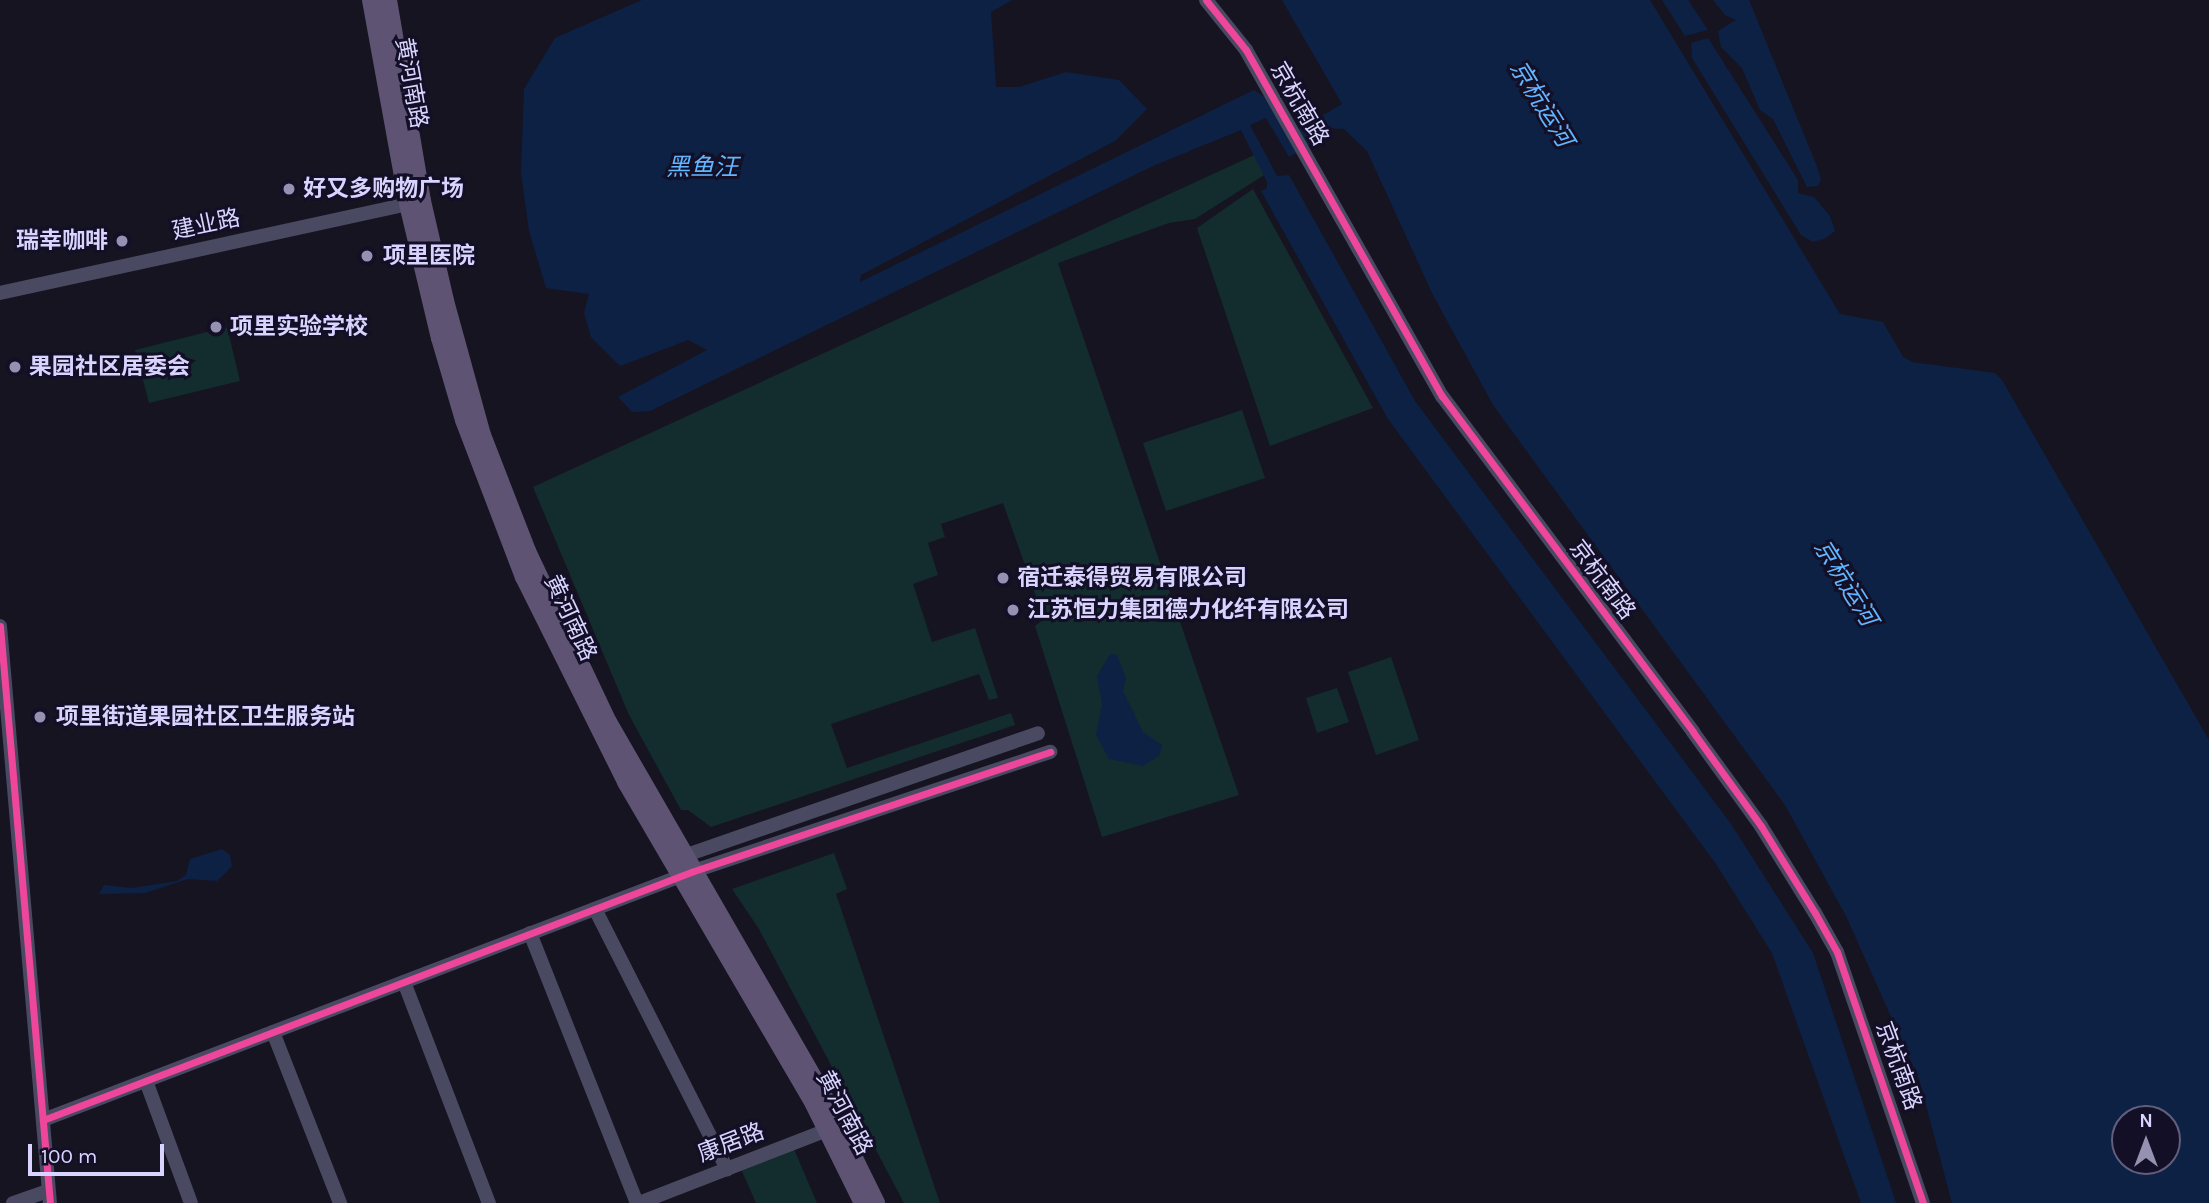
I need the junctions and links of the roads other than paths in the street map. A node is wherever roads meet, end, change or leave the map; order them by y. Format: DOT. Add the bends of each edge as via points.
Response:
graph roads {
  1 [pos="371,0"];
  2 [pos="388,0"];
  3 [pos="1206,0"];
  4 [pos="415,202"];
  5 [pos="0,293"];
  6 [pos="0,626"];
  7 [pos="1038,733"];
  8 [pos="1050,752"];
  9 [pos="681,866"];
  10 [pos="595,908"];
  11 [pos="530,933"];
  12 [pos="404,982"];
  13 [pos="273,1032"];
  14 [pos="146,1081"];
  15 [pos="43,1120"];
  16 [pos="833,1128"];
  17 [pos="727,1169"];
  18 [pos="49,1197"];
  19 [pos="13,1203"];
  20 [pos="191,1203"];
  21 [pos="340,1203"];
  22 [pos="489,1203"];
  23 [pos="638,1203"];
  24 [pos="863,1203"];
  25 [pos="876,1203"];
  26 [pos="1923,1203"];
  1 -- 4 [label="main road, 黄河南路"];
  2 -- 4 [label="main road, 黄河南路"];
  3 -- 26 [label="street, 京杭南路" via="1246,50 1442,396 1761,826 1815,913 1842,965"];
  4 -- 5 [label="street, 建业路"];
  4 -- 9 [label="main road, 黄河南路" via="475,411 527,551 567,642"];
  6 -- 15 [label="street"];
  7 -- 9 [label="street"];
  8 -- 9 [label="street"];
  9 -- 10 [label="street"];
  9 -- 16 [label="main road, 黄河南路"];
  10 -- 11 [label="street"];
  10 -- 17 [label="street"];
  11 -- 12 [label="street"];
  11 -- 23 [label="street"];
  12 -- 13 [label="street"];
  12 -- 22 [label="street"];
  13 -- 14 [label="street"];
  13 -- 21 [label="street"];
  14 -- 15 [label="street"];
  14 -- 20 [label="street"];
  15 -- 18 [label="street"];
  16 -- 17 [label="street, 康居路"];
  16 -- 24 [label="main road, 黄河南路"];
  16 -- 25 [label="main road, 黄河南路"];
  17 -- 23 [label="street, 康居路"];
  18 -- 19 [label="street"];
}
